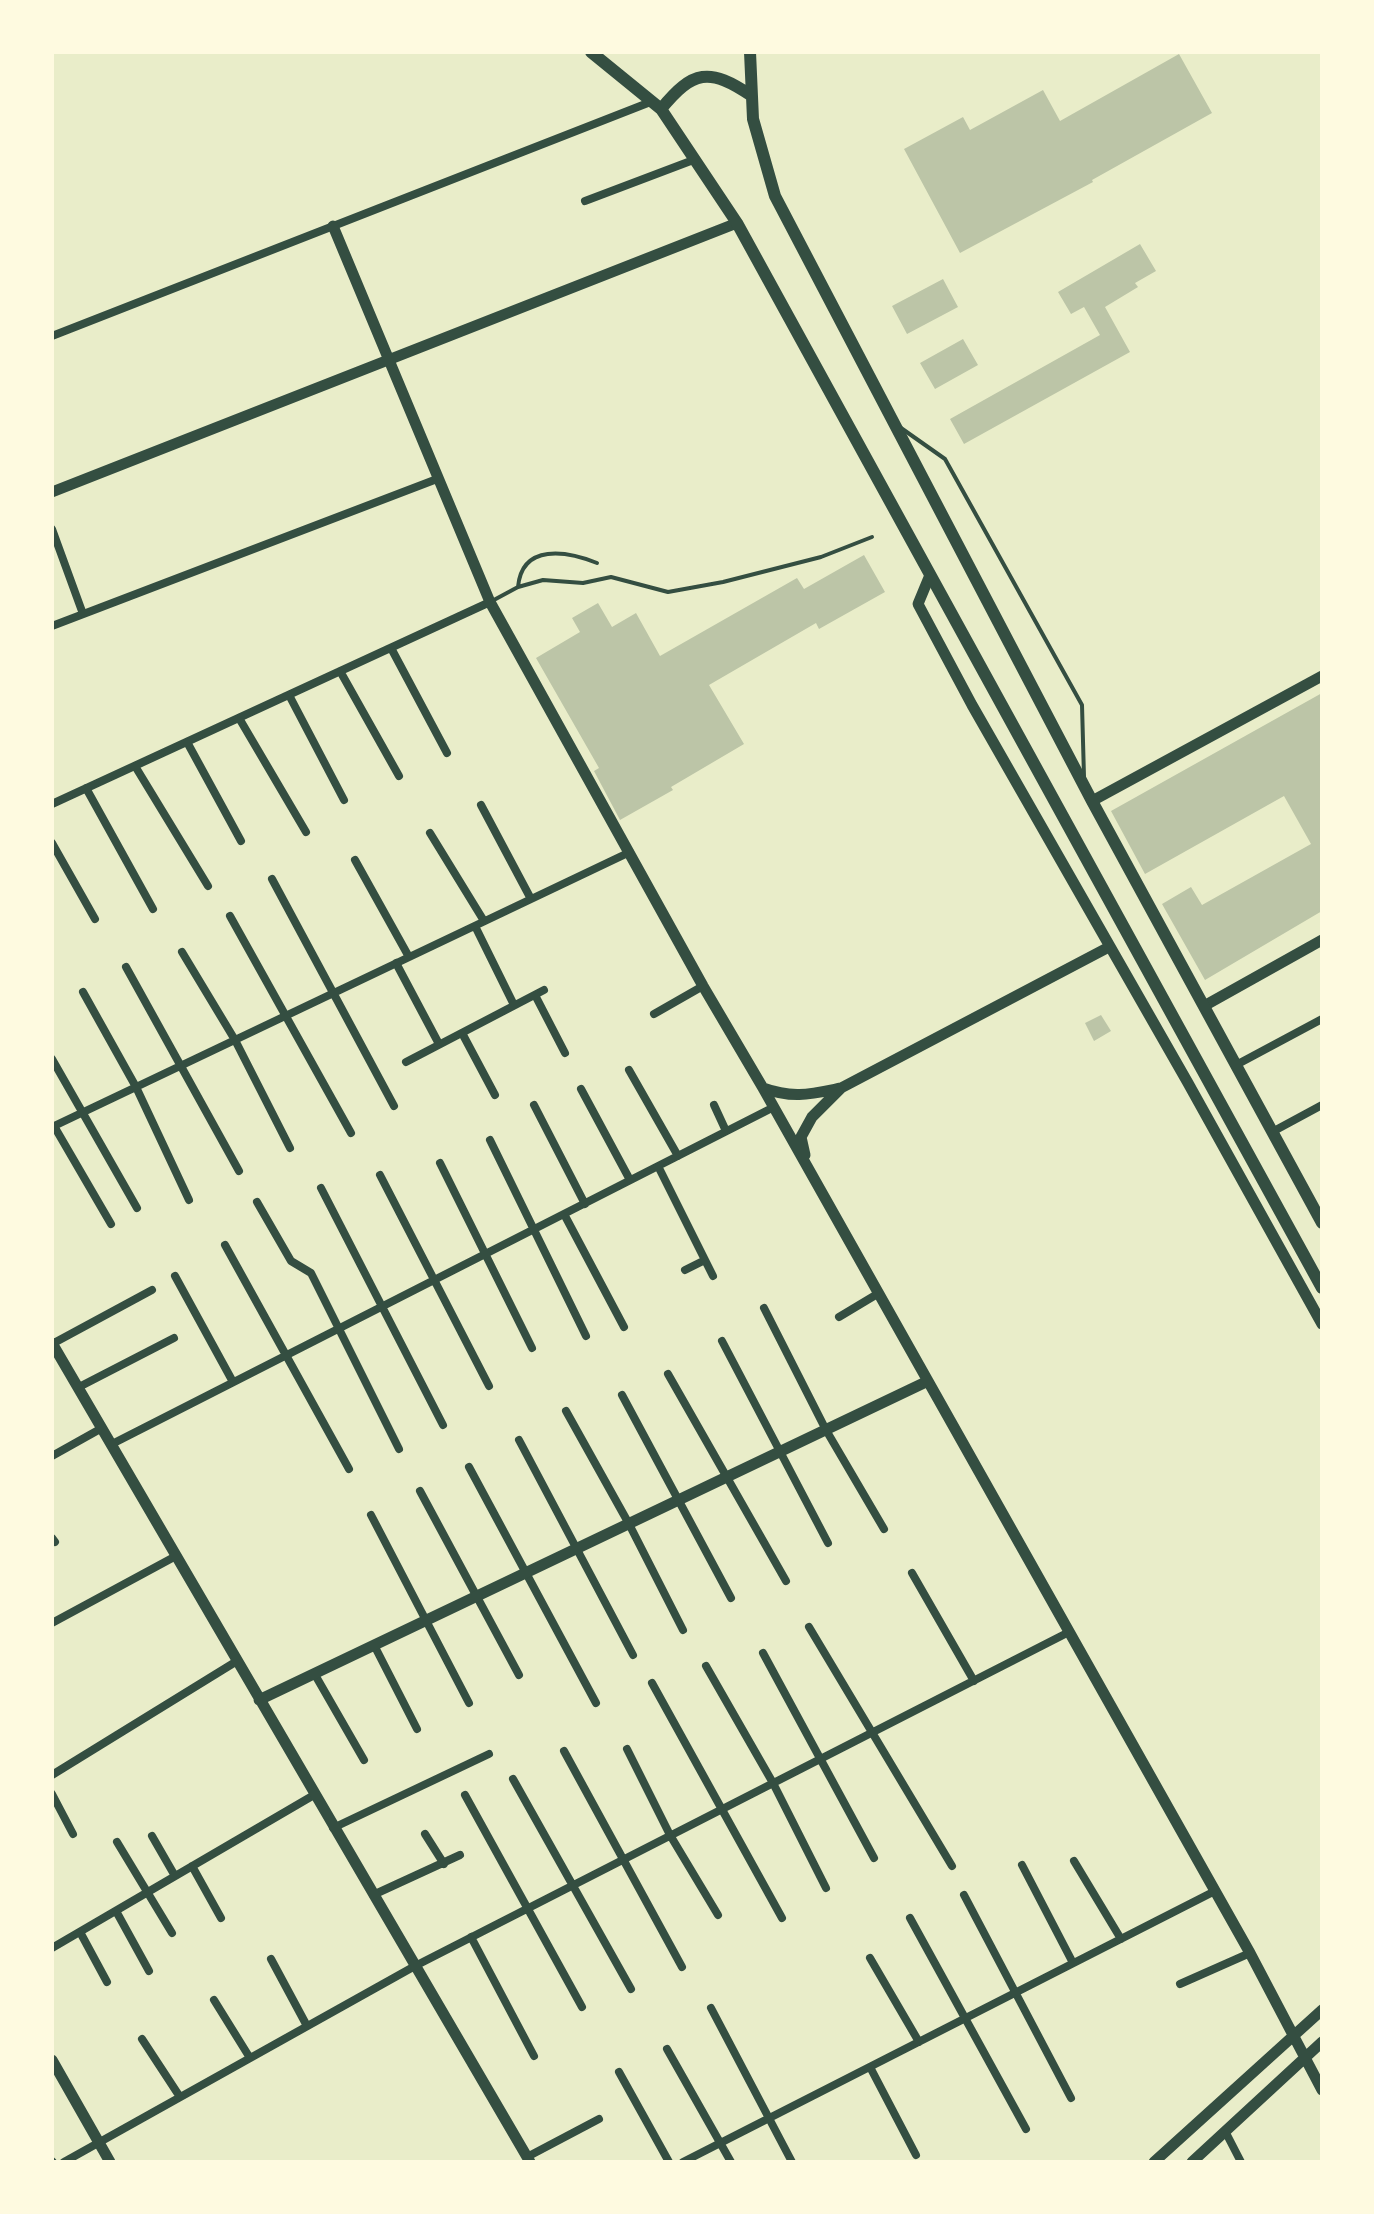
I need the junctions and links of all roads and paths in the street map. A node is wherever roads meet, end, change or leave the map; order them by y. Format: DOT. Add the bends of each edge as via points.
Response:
graph roads {
  1 [pos="591,52"];
  2 [pos="750,52"];
  3 [pos="752,96"];
  4 [pos="657,105"];
  5 [pos="696,159"];
  6 [pos="585,201"];
  7 [pos="737,223"];
  8 [pos="333,226"];
  9 [pos="52,336"];
  10 [pos="388,360"];
  11 [pos="894,423"];
  12 [pos="437,479"];
  13 [pos="52,492"];
  14 [pos="52,529"];
  15 [pos="872,537"];
  16 [pos="597,563"];
  17 [pos="930,575"];
  18 [pos="518,587"];
  19 [pos="490,602"];
  20 [pos="83,614"];
  21 [pos="52,626"];
  22 [pos="391,648"];
  23 [pos="340,671"];
  24 [pos="1322,676"];
  25 [pos="289,695"];
  26 [pos="239,718"];
  27 [pos="187,742"];
  28 [pos="447,753"];
  29 [pos="135,766"];
  30 [pos="399,776"];
  31 [pos="86,788"];
  32 [pos="1085,788"];
  33 [pos="344,800"];
  34 [pos="1092,801"];
  35 [pos="52,804"];
  36 [pos="481,805"];
  37 [pos="306,832"];
  38 [pos="430,833"];
  39 [pos="241,841"];
  40 [pos="52,843"];
  41 [pos="630,852"];
  42 [pos="355,860"];
  43 [pos="272,879"];
  44 [pos="208,886"];
  45 [pos="531,899"];
  46 [pos="153,909"];
  47 [pos="230,916"];
  48 [pos="95,919"];
  49 [pos="484,921"];
  50 [pos="475,926"];
  51 [pos="1322,940"];
  52 [pos="1109,947"];
  53 [pos="182,952"];
  54 [pos="409,957"];
  55 [pos="396,963"];
  56 [pos="126,967"];
  57 [pos="703,986"];
  58 [pos="544,990"];
  59 [pos="83,992"];
  60 [pos="333,993"];
  61 [pos="535,995"];
  62 [pos="514,1005"];
  63 [pos="1204,1006"];
  64 [pos="654,1014"];
  65 [pos="284,1016"];
  66 [pos="1322,1019"];
  67 [pos="462,1033"];
  68 [pos="235,1040"];
  69 [pos="439,1044"];
  70 [pos="565,1053"];
  71 [pos="52,1059"];
  72 [pos="406,1062"];
  73 [pos="182,1065"];
  74 [pos="1236,1065"];
  75 [pos="629,1070"];
  76 [pos="136,1087"];
  77 [pos="763,1088"];
  78 [pos="841,1088"];
  79 [pos="581,1089"];
  80 [pos="495,1095"];
  81 [pos="534,1105"];
  82 [pos="714,1105"];
  83 [pos="1322,1105"];
  84 [pos="394,1106"];
  85 [pos="774,1107"];
  86 [pos="84,1111"];
  87 [pos="53,1126"];
  88 [pos="726,1131"];
  89 [pos="1272,1132"];
  90 [pos="351,1133"];
  91 [pos="490,1140"];
  92 [pos="290,1148"];
  93 [pos="678,1156"];
  94 [pos="440,1163"];
  95 [pos="658,1166"];
  96 [pos="808,1169"];
  97 [pos="239,1171"];
  98 [pos="380,1175"];
  99 [pos="630,1180"];
  100 [pos="321,1188"];
  101 [pos="189,1200"];
  102 [pos="257,1202"];
  103 [pos="585,1204"];
  104 [pos="137,1208"];
  105 [pos="564,1214"];
  106 [pos="1322,1223"];
  107 [pos="111,1224"];
  108 [pos="532,1230"];
  109 [pos="225,1245"];
  110 [pos="485,1254"];
  111 [pos="705,1260"];
  112 [pos="685,1270"];
  113 [pos="175,1276"];
  114 [pos="713,1276"];
  115 [pos="435,1280"];
  116 [pos="1322,1288"];
  117 [pos="152,1290"];
  118 [pos="879,1293"];
  119 [pos="382,1307"];
  120 [pos="764,1308"];
  121 [pos="839,1317"];
  122 [pos="1322,1324"];
  123 [pos="624,1327"];
  124 [pos="339,1329"];
  125 [pos="586,1336"];
  126 [pos="174,1338"];
  127 [pos="722,1341"];
  128 [pos="52,1343"];
  129 [pos="532,1348"];
  130 [pos="285,1356"];
  131 [pos="668,1374"];
  132 [pos="928,1381"];
  133 [pos="233,1382"];
  134 [pos="489,1386"];
  135 [pos="79,1387"];
  136 [pos="622,1395"];
  137 [pos="566,1411"];
  138 [pos="443,1425"];
  139 [pos="102,1428"];
  140 [pos="826,1430"];
  141 [pos="519,1440"];
  142 [pos="112,1444"];
  143 [pos="399,1449"];
  144 [pos="778,1452"];
  145 [pos="52,1456"];
  146 [pos="469,1467"];
  147 [pos="349,1469"];
  148 [pos="727,1477"];
  149 [pos="420,1491"];
  150 [pos="680,1499"];
  151 [pos="371,1515"];
  152 [pos="629,1524"];
  153 [pos="884,1529"];
  154 [pos="828,1543"];
  155 [pos="577,1548"];
  156 [pos="176,1556"];
  157 [pos="526,1572"];
  158 [pos="912,1573"];
  159 [pos="786,1581"];
  160 [pos="476,1596"];
  161 [pos="731,1598"];
  162 [pos="426,1620"];
  163 [pos="52,1623"];
  164 [pos="809,1627"];
  165 [pos="683,1630"];
  166 [pos="1069,1632"];
  167 [pos="374,1645"];
  168 [pos="763,1653"];
  169 [pos="633,1655"];
  170 [pos="237,1661"];
  171 [pos="706,1666"];
  172 [pos="314,1673"];
  173 [pos="519,1675"];
  174 [pos="974,1681"];
  175 [pos="652,1683"];
  176 [pos="259,1700"];
  177 [pos="469,1703"];
  178 [pos="596,1703"];
  179 [pos="417,1729"];
  180 [pos="871,1733"];
  181 [pos="627,1749"];
  182 [pos="564,1751"];
  183 [pos="489,1754"];
  184 [pos="820,1759"];
  185 [pos="364,1760"];
  186 [pos="52,1775"];
  187 [pos="513,1779"];
  188 [pos="773,1783"];
  189 [pos="52,1794"];
  190 [pos="314,1795"];
  191 [pos="465,1795"];
  192 [pos="722,1809"];
  193 [pos="333,1828"];
  194 [pos="73,1834"];
  195 [pos="425,1834"];
  196 [pos="670,1835"];
  197 [pos="152,1836"];
  198 [pos="117,1842"];
  199 [pos="460,1855"];
  200 [pos="874,1858"];
  201 [pos="624,1859"];
  202 [pos="1074,1861"];
  203 [pos="444,1864"];
  204 [pos="1022,1865"];
  205 [pos="192,1866"];
  206 [pos="952,1866"];
  207 [pos="175,1876"];
  208 [pos="574,1885"];
  209 [pos="826,1888"];
  210 [pos="1215,1891"];
  211 [pos="148,1892"];
  212 [pos="373,1895"];
  213 [pos="964,1895"];
  214 [pos="529,1908"];
  215 [pos="116,1911"];
  216 [pos="718,1915"];
  217 [pos="221,1918"];
  218 [pos="782,1918"];
  219 [pos="910,1918"];
  220 [pos="80,1932"];
  221 [pos="172,1933"];
  222 [pos="471,1937"];
  223 [pos="1121,1939"];
  224 [pos="52,1948"];
  225 [pos="1250,1953"];
  226 [pos="870,1958"];
  227 [pos="271,1959"];
  228 [pos="1073,1963"];
  229 [pos="415,1966"];
  230 [pos="682,1967"];
  231 [pos="149,1971"];
  232 [pos="107,1982"];
  233 [pos="1180,1984"];
  234 [pos="631,1989"];
  235 [pos="1015,1992"];
  236 [pos="214,2000"];
  237 [pos="582,2007"];
  238 [pos="711,2008"];
  239 [pos="1322,2010"];
  240 [pos="966,2017"];
  241 [pos="307,2026"];
  242 [pos="1294,2036"];
  243 [pos="142,2039"];
  244 [pos="919,2042"];
  245 [pos="1322,2042"];
  246 [pos="667,2049"];
  247 [pos="534,2056"];
  248 [pos="1305,2057"];
  249 [pos="250,2058"];
  250 [pos="52,2060"];
  251 [pos="870,2067"];
  252 [pos="619,2072"];
  253 [pos="1322,2090"];
  254 [pos="180,2097"];
  255 [pos="1071,2098"];
  256 [pos="770,2117"];
  257 [pos="599,2119"];
  258 [pos="1026,2129"];
  259 [pos="1225,2131"];
  260 [pos="99,2143"];
  261 [pos="721,2143"];
  262 [pos="916,2155"];
  263 [pos="529,2160"];
  264 [pos="64,2162"];
  265 [pos="110,2162"];
  266 [pos="669,2162"];
  267 [pos="683,2162"];
  268 [pos="731,2162"];
  269 [pos="792,2162"];
  270 [pos="1154,2162"];
  271 [pos="1192,2162"];
  272 [pos="1241,2162"];
  1 -- 4 [label="main road"];
  2 -- 3 [label="main road"];
  3 -- 4 [label="main road" via="714,75 690,79"];
  3 -- 11 [label="main road" via="753,119 775,196"];
  4 -- 5 [label="main road"];
  4 -- 8 [label="street"];
  5 -- 6 [label="street"];
  5 -- 7 [label="main road"];
  7 -- 10 [label="street"];
  7 -- 17 [label="main road"];
  8 -- 9 [label="street"];
  8 -- 10 [label="street"];
  10 -- 12 [label="street"];
  10 -- 13 [label="street"];
  11 -- 32 [label="main road"];
  11 -- 32 [label="lane" via="945,459 1082,705"];
  12 -- 19 [label="street"];
  12 -- 20 [label="street"];
  14 -- 20 [label="street"];
  15 -- 18 [label="lane" via="821,557 668,592 611,577 583,583 543,580"];
  16 -- 18 [label="lane" via="567,554 538,556 519,572"];
  17 -- 52 [label="street" via="918,604"];
  17 -- 116 [label="main road"];
  18 -- 19 [label="lane"];
  19 -- 22 [label="street"];
  19 -- 41 [label="street"];
  20 -- 21 [label="street"];
  22 -- 23 [label="street"];
  22 -- 28 [label="street"];
  23 -- 25 [label="street"];
  23 -- 30 [label="street"];
  24 -- 34 [label="street"];
  25 -- 26 [label="street"];
  25 -- 33 [label="street"];
  26 -- 27 [label="street"];
  26 -- 37 [label="street"];
  27 -- 29 [label="street"];
  27 -- 39 [label="street"];
  29 -- 31 [label="street"];
  29 -- 44 [label="street"];
  31 -- 35 [label="street"];
  31 -- 46 [label="street"];
  32 -- 34 [label="main road"];
  34 -- 63 [label="main road"];
  36 -- 45 [label="street"];
  38 -- 49 [label="street"];
  40 -- 48 [label="street"];
  41 -- 45 [label="street"];
  41 -- 57 [label="street"];
  42 -- 54 [label="street"];
  43 -- 60 [label="street"];
  45 -- 49 [label="street"];
  47 -- 65 [label="street"];
  49 -- 50 [label="street"];
  50 -- 54 [label="street"];
  50 -- 62 [label="street"];
  51 -- 63 [label="street"];
  52 -- 78 [label="street"];
  52 -- 122 [label="street"];
  53 -- 68 [label="street"];
  54 -- 55 [label="street"];
  55 -- 60 [label="street"];
  55 -- 69 [label="street"];
  56 -- 73 [label="street"];
  57 -- 64 [label="street"];
  57 -- 77 [label="street"];
  58 -- 61 [label="street"];
  59 -- 76 [label="street"];
  60 -- 65 [label="street"];
  60 -- 84 [label="street"];
  61 -- 62 [label="street"];
  61 -- 70 [label="street"];
  62 -- 67 [label="street"];
  63 -- 74 [label="main road"];
  65 -- 68 [label="street"];
  65 -- 90 [label="street"];
  66 -- 74 [label="street"];
  67 -- 69 [label="street"];
  67 -- 80 [label="street"];
  68 -- 73 [label="street"];
  68 -- 92 [label="street"];
  69 -- 72 [label="street"];
  71 -- 86 [label="street"];
  73 -- 76 [label="street"];
  73 -- 97 [label="street"];
  74 -- 89 [label="main road"];
  75 -- 93 [label="street"];
  76 -- 86 [label="street"];
  76 -- 101 [label="street"];
  77 -- 78 [label="street" via="805,1095"];
  77 -- 85 [label="street"];
  78 -- 96 [label="street" via="812,1117 801,1137"];
  79 -- 99 [label="street"];
  81 -- 103 [label="street"];
  82 -- 88 [label="street"];
  83 -- 89 [label="street"];
  85 -- 88 [label="street"];
  85 -- 96 [label="street"];
  86 -- 87 [label="street"];
  86 -- 104 [label="street"];
  87 -- 107 [label="street"];
  88 -- 93 [label="street"];
  89 -- 106 [label="main road"];
  91 -- 108 [label="street"];
  93 -- 95 [label="street"];
  94 -- 110 [label="street"];
  95 -- 99 [label="street"];
  95 -- 111 [label="street"];
  96 -- 118 [label="street"];
  98 -- 115 [label="street"];
  99 -- 103 [label="street"];
  100 -- 119 [label="street"];
  102 -- 124 [label="street" via="291,1261 311,1273"];
  103 -- 105 [label="street"];
  105 -- 108 [label="street"];
  105 -- 123 [label="street"];
  108 -- 110 [label="street"];
  108 -- 125 [label="street"];
  109 -- 130 [label="street"];
  110 -- 115 [label="street"];
  110 -- 129 [label="street"];
  111 -- 112 [label="street"];
  111 -- 114 [label="street"];
  113 -- 133 [label="street"];
  115 -- 119 [label="street"];
  115 -- 134 [label="street"];
  117 -- 128 [label="street"];
  118 -- 121 [label="street"];
  118 -- 132 [label="street"];
  119 -- 124 [label="street"];
  119 -- 138 [label="street"];
  120 -- 140 [label="street"];
  124 -- 130 [label="street"];
  124 -- 143 [label="street"];
  126 -- 135 [label="street"];
  127 -- 144 [label="street"];
  128 -- 135 [label="street"];
  130 -- 133 [label="street"];
  130 -- 147 [label="street"];
  131 -- 148 [label="street"];
  132 -- 140 [label="street"];
  132 -- 166 [label="street"];
  133 -- 142 [label="street"];
  135 -- 139 [label="street"];
  136 -- 150 [label="street"];
  137 -- 152 [label="street"];
  139 -- 142 [label="street"];
  139 -- 145 [label="street"];
  140 -- 144 [label="street"];
  140 -- 153 [label="street"];
  141 -- 155 [label="street"];
  142 -- 156 [label="street"];
  144 -- 148 [label="street"];
  144 -- 154 [label="street"];
  146 -- 157 [label="street"];
  148 -- 150 [label="street"];
  148 -- 159 [label="street"];
  149 -- 160 [label="street"];
  150 -- 152 [label="street"];
  150 -- 161 [label="street"];
  151 -- 162 [label="street"];
  152 -- 155 [label="street"];
  152 -- 165 [label="street"];
  155 -- 157 [label="street"];
  155 -- 169 [label="street"];
  156 -- 163 [label="street"];
  156 -- 170 [label="street"];
  157 -- 160 [label="street"];
  157 -- 178 [label="street"];
  158 -- 174 [label="street"];
  160 -- 162 [label="street"];
  160 -- 173 [label="street"];
  162 -- 167 [label="street"];
  162 -- 177 [label="street"];
  164 -- 180 [label="street"];
  166 -- 174 [label="street"];
  166 -- 210 [label="street"];
  167 -- 172 [label="street"];
  167 -- 179 [label="street"];
  168 -- 184 [label="street"];
  170 -- 176 [label="street"];
  170 -- 186 [label="street"];
  171 -- 188 [label="street"];
  172 -- 176 [label="street"];
  172 -- 185 [label="street"];
  174 -- 180 [label="street"];
  175 -- 192 [label="street"];
  176 -- 190 [label="street"];
  180 -- 184 [label="street"];
  180 -- 206 [label="street"];
  181 -- 196 [label="street"];
  182 -- 201 [label="street"];
  183 -- 193 [label="street"];
  184 -- 188 [label="street"];
  184 -- 200 [label="street"];
  187 -- 208 [label="street"];
  188 -- 192 [label="street"];
  188 -- 209 [label="street"];
  189 -- 194 [label="street"];
  190 -- 193 [label="street"];
  190 -- 205 [label="street"];
  191 -- 214 [label="street"];
  192 -- 196 [label="street"];
  192 -- 218 [label="street"];
  193 -- 212 [label="street"];
  195 -- 203 [label="street"];
  196 -- 201 [label="street"];
  196 -- 216 [label="street"];
  197 -- 207 [label="street"];
  198 -- 211 [label="street"];
  199 -- 203 [label="street"];
  201 -- 208 [label="street"];
  201 -- 230 [label="street"];
  202 -- 223 [label="street"];
  203 -- 212 [label="street"];
  204 -- 228 [label="street"];
  205 -- 207 [label="street"];
  205 -- 217 [label="street"];
  207 -- 211 [label="street"];
  208 -- 214 [label="street"];
  208 -- 234 [label="street"];
  210 -- 223 [label="street"];
  210 -- 225 [label="street"];
  211 -- 215 [label="street"];
  211 -- 221 [label="street"];
  212 -- 229 [label="street"];
  213 -- 235 [label="street"];
  214 -- 222 [label="street"];
  214 -- 237 [label="street"];
  215 -- 220 [label="street"];
  215 -- 231 [label="street"];
  219 -- 240 [label="street"];
  220 -- 224 [label="street"];
  220 -- 232 [label="street"];
  222 -- 229 [label="street"];
  222 -- 247 [label="street"];
  223 -- 228 [label="street"];
  225 -- 233 [label="street"];
  225 -- 242 [label="street"];
  226 -- 244 [label="street"];
  227 -- 241 [label="street"];
  228 -- 235 [label="street"];
  229 -- 241 [label="street"];
  229 -- 263 [label="street"];
  235 -- 240 [label="street"];
  235 -- 255 [label="street"];
  236 -- 249 [label="street"];
  238 -- 256 [label="street"];
  239 -- 242 [label="street"];
  240 -- 244 [label="street"];
  240 -- 258 [label="street"];
  241 -- 249 [label="street"];
  242 -- 248 [label="street"];
  242 -- 270 [label="street"];
  243 -- 254 [label="street"];
  244 -- 251 [label="street"];
  245 -- 248 [label="street"];
  246 -- 261 [label="street"];
  248 -- 253 [label="street"];
  248 -- 259 [label="street"];
  249 -- 254 [label="street"];
  250 -- 260 [label="street"];
  251 -- 256 [label="street"];
  251 -- 262 [label="street"];
  252 -- 266 [label="street"];
  254 -- 260 [label="street"];
  256 -- 261 [label="street"];
  256 -- 269 [label="street"];
  257 -- 263 [label="street"];
  259 -- 271 [label="street"];
  259 -- 272 [label="street"];
  260 -- 264 [label="street"];
  260 -- 265 [label="street"];
  261 -- 267 [label="street"];
  261 -- 268 [label="street"];
}
